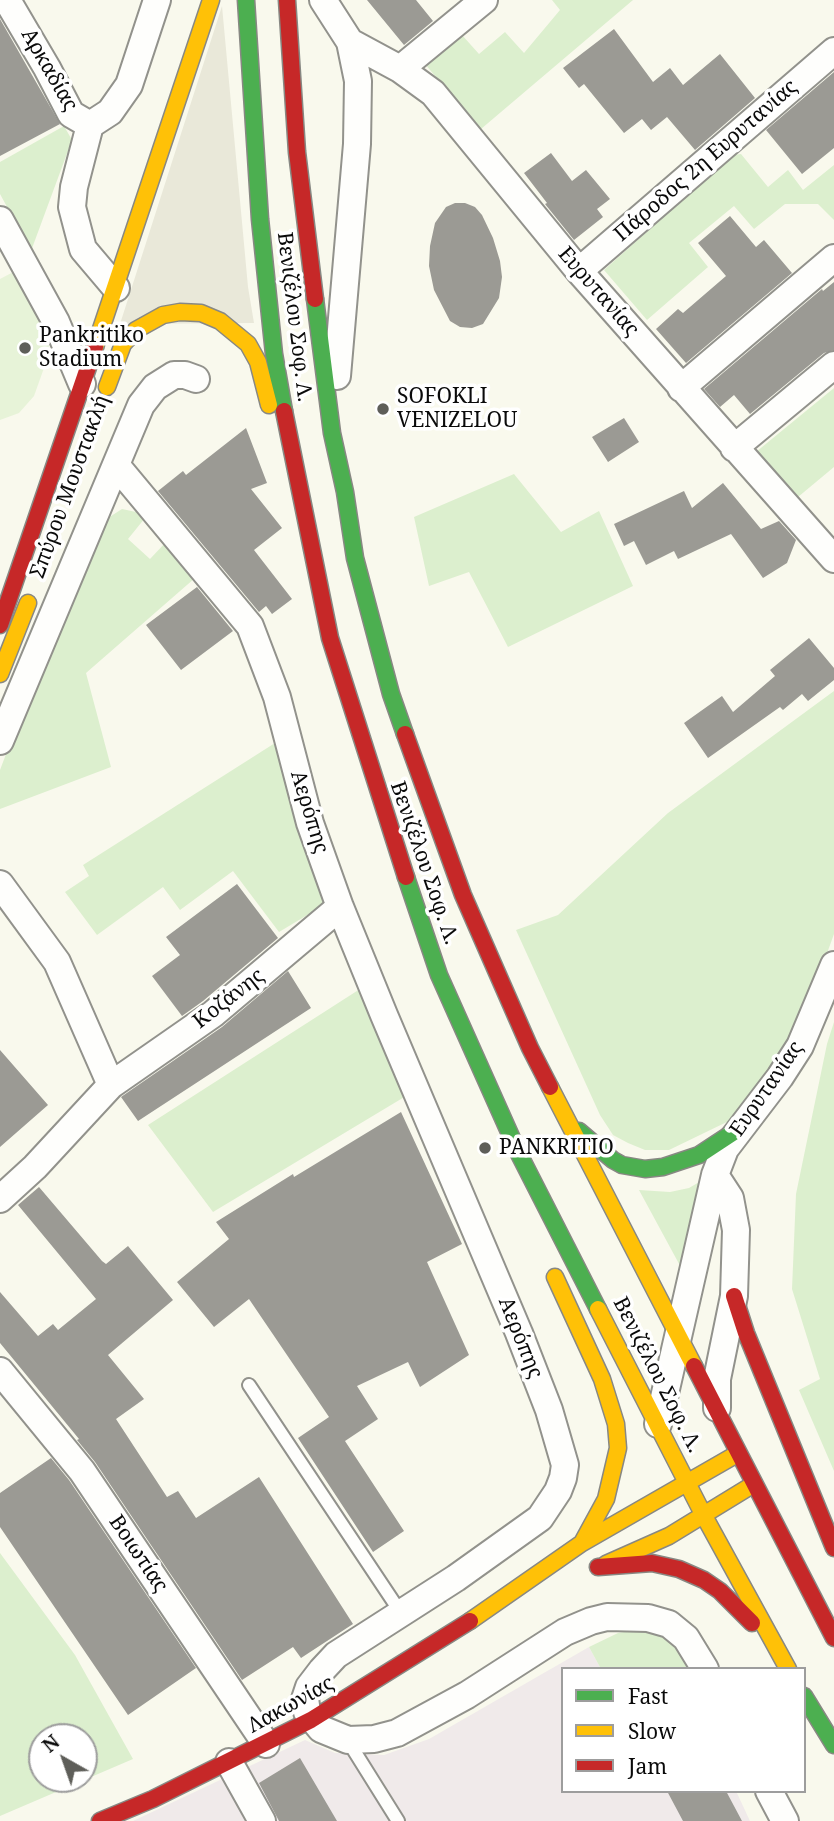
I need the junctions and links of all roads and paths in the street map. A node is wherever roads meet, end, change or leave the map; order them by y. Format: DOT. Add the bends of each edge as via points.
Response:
graph roads {
  1 [pos="7,0"];
  2 [pos="157,0"];
  3 [pos="211,0"];
  4 [pos="246,0"];
  5 [pos="288,0"];
  6 [pos="323,0"];
  7 [pos="484,0"];
  8 [pos="350,42"];
  9 [pos="834,51"];
  10 [pos="400,69"];
  11 [pos="90,125"];
  12 [pos="0,220"];
  13 [pos="834,258"];
  14 [pos="579,271"];
  15 [pos="116,288"];
  16 [pos="834,365"];
  17 [pos="196,379"];
  18 [pos="681,388"];
  19 [pos="93,390"];
  20 [pos="332,433"];
  21 [pos="734,448"];
  22 [pos="116,465"];
  23 [pos="298,487"];
  24 [pos="834,559"];
  25 [pos="36,582"];
  26 [pos="0,625"];
  27 [pos="0,674"];
  28 [pos="0,741"];
  29 [pos="0,884"];
  30 [pos="340,907"];
  31 [pos="834,965"];
  32 [pos="111,1085"];
  33 [pos="566,1118"];
  34 [pos="740,1128"];
  35 [pos="518,1152"];
  36 [pos="715,1175"];
  37 [pos="521,1192"];
  38 [pos="0,1199"];
  39 [pos="547,1258"];
  40 [pos="734,1296"];
  41 [pos="679,1335"];
  42 [pos="0,1371"];
  43 [pos="249,1385"];
  44 [pos="718,1415"];
  45 [pos="659,1424"];
  46 [pos="737,1454"];
  47 [pos="688,1483"];
  48 [pos="754,1484"];
  49 [pos="703,1514"];
  50 [pos="582,1543"];
  51 [pos="834,1548"];
  52 [pos="598,1567"];
  53 [pos="582,1574"];
  54 [pos="544,1588"];
  55 [pos="494,1606"];
  56 [pos="401,1613"];
  57 [pos="834,1638"];
  58 [pos="704,1667"];
  59 [pos="786,1667"];
  60 [pos="787,1667"];
  61 [pos="806,1699"];
  62 [pos="311,1720"];
  63 [pos="348,1740"];
  64 [pos="266,1744"];
  65 [pos="834,1745"];
  66 [pos="229,1762"];
  67 [pos="770,1793"];
  68 [pos="100,1821"];
  69 [pos="262,1821"];
  70 [pos="398,1821"];
  71 [pos="785,1821"];
  1 -- 11 [label="street, Αρκαδίας" via="71,114"];
  2 -- 11 [label="street" via="129,85 110,112"];
  3 -- 15 [label="main road, Σπύρου Μουστακλή"];
  4 -- 23 [label="main road, Βενιζέλου Σοφ. Λ." via="274,354"];
  5 -- 20 [label="main road, Βενιζέλου Σοφ. Λ." via="297,152"];
  6 -- 8 [label="street"];
  7 -- 10 [label="street"];
  8 -- 10 [label="street, Ευρυτανίας"];
  8 -- 20 [label="street" via="358,81 357,144"];
  9 -- 14 [label="street, Πάροδος 2η Ευρυτανίας"];
  10 -- 14 [label="street, Ευρυτανίας" via="433,93"];
  11 -- 15 [label="street, Αρκαδίας" via="72,207 83,249"];
  12 -- 19 [label="street"];
  13 -- 18 [label="street"];
  14 -- 18 [label="street, Ευρυτανίας"];
  15 -- 19 [label="main road, Σπύρου Μουστακλή"];
  16 -- 21 [label="street"];
  17 -- 22 [label="street, Σπύρου Μουστακλή" via="174,375 155,387 141,405"];
  18 -- 21 [label="street, Ευρυτανίας"];
  19 -- 23 [label="main road, Σπύρου Μουστακλή" via="123,344 156,318 201,313 220,320 248,344 258,362 271,421"];
  19 -- 26 [label="main road, Σπύρου Μουστακλή" via="46,495"];
  20 -- 33 [label="main road, Βενιζέλου Σοφ. Λ." via="363,590 391,694 463,895"];
  21 -- 24 [label="street, Ευρυτανίας"];
  22 -- 28 [label="street, Σπύρου Μουστακλή"];
  22 -- 30 [label="street, Αερόπης" via="250,626 277,697 310,823"];
  23 -- 35 [label="main road, Βενιζέλου Σοφ. Λ." via="330,638 387,822 439,975"];
  25 -- 27 [label="main road, Σπύρου Μουστακλή"];
  29 -- 32 [label="street" via="57,962"];
  30 -- 32 [label="street, Κοζάνης" via="214,1014"];
  30 -- 56 [label="street, Αερόπης" via="519,1333 550,1410 565,1465 558,1491 540,1518"];
  31 -- 34 [label="street, Ευρυτανίας" via="800,1046"];
  32 -- 38 [label="street, Κοζάνης"];
  33 -- 34 [label="main road" via="603,1154 622,1165 645,1169 699,1155"];
  33 -- 41 [label="main road, Βενιζέλου Σοφ. Λ."];
  34 -- 36 [label="street, Ευρυτανίας"];
  35 -- 37 [label="main road"];
  35 -- 45 [label="main road, Βενιζέλου Σοφ. Λ."];
  36 -- 40 [label="street" via="734,1212"];
  36 -- 41 [label="street, Ευρυτανίας"];
  39 -- 50 [label="main road" via="602,1378 616,1424 618,1448 606,1499"];
  40 -- 44 [label="street" via="717,1379"];
  40 -- 51 [label="main road"];
  41 -- 44 [label="main road, Βενιζέλου Σοφ. Λ."];
  41 -- 45 [label="street, Ευρυτανίας"];
  42 -- 64 [label="street, Βοιωτίας" via="82,1471"];
  43 -- 56 [label="lane"];
  44 -- 46 [label="main road, Βενιζέλου Σοφ. Λ."];
  45 -- 47 [label="main road, Βενιζέλου Σοφ. Λ."];
  46 -- 47 [label="main road, Λακωνίας"];
  46 -- 48 [label="main road, Βενιζέλου Σοφ. Λ."];
  47 -- 49 [label="main road, Βενιζέλου Σοφ. Λ."];
  47 -- 50 [label="main road, Λακωνίας"];
  48 -- 49 [label="main road"];
  48 -- 57 [label="main road, Βενιζέλου Σοφ. Λ."];
  49 -- 52 [label="main road" via="669,1536"];
  49 -- 60 [label="main road, Βενιζέλου Σοφ. Λ."];
  50 -- 55 [label="main road, Λακωνίας"];
  52 -- 53 [label="main road"];
  52 -- 59 [label="main road" via="652,1563 704,1580 745,1615"];
  54 -- 55 [label="main road, Λακωνίας"];
  55 -- 62 [label="main road, Λακωνίας"];
  56 -- 62 [label="street, Αερόπης" via="322,1670 305,1699"];
  58 -- 63 [label="street" via="686,1638 669,1624 648,1618 591,1621 408,1728 374,1739"];
  61 -- 65 [label="main road"];
  62 -- 63 [label="street"];
  62 -- 64 [label="main road, Λακωνίας"];
  63 -- 70 [label="lane"];
  64 -- 66 [label="main road, Λακωνίας"];
  66 -- 68 [label="main road, Λακωνίας"];
  66 -- 69 [label="street"];
  67 -- 71 [label="street"];
}
